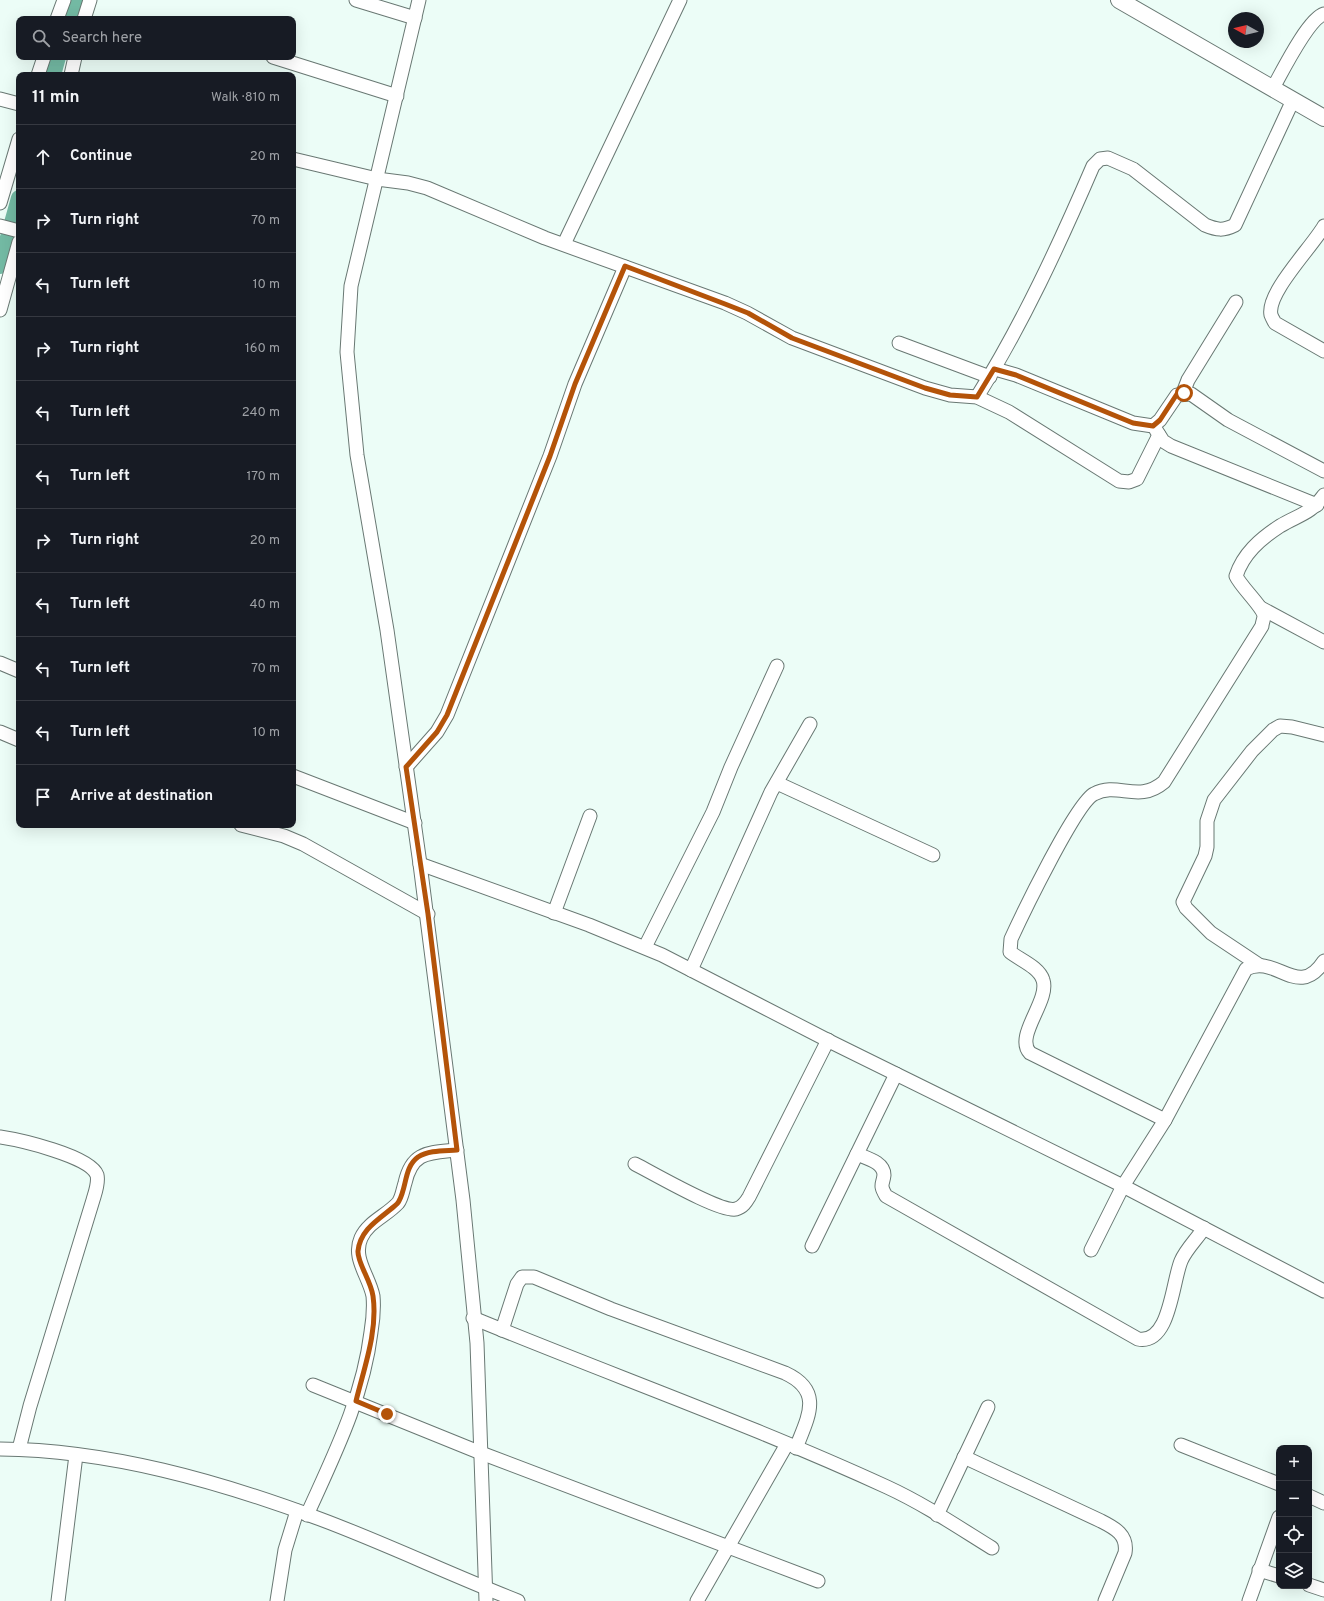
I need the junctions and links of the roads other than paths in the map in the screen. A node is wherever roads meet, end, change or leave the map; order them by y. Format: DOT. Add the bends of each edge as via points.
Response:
graph roads {
  1 [pos="64,0"];
  2 [pos="90,0"];
  3 [pos="356,0"];
  4 [pos="419,0"];
  5 [pos="680,0"];
  6 [pos="1119,0"];
  7 [pos="1324,14"];
  8 [pos="58,16"];
  9 [pos="85,16"];
  10 [pos="415,18"];
  11 [pos="43,60"];
  12 [pos="74,60"];
  13 [pos="283,60"];
  14 [pos="39,72"];
  15 [pos="72,72"];
  16 [pos="1273,88"];
  17 [pos="397,96"];
  18 [pos="0,99"];
  19 [pos="1293,100"];
  20 [pos="16,103"];
  21 [pos="1324,118"];
  22 [pos="16,149"];
  23 [pos="296,160"];
  24 [pos="377,179"];
  25 [pos="0,203"];
  26 [pos="0,226"];
  27 [pos="1324,226"];
  28 [pos="16,230"];
  29 [pos="564,244"];
  30 [pos="16,253"];
  31 [pos="625,266"];
  32 [pos="1236,302"];
  33 [pos="0,310"];
  34 [pos="899,343"];
  35 [pos="1324,351"];
  36 [pos="992,373"];
  37 [pos="1184,393"];
  38 [pos="977,397"];
  39 [pos="1156,430"];
  40 [pos="1324,471"];
  41 [pos="1320,500"];
  42 [pos="1261,608"];
  43 [pos="1324,642"];
  44 [pos="0,663"];
  45 [pos="777,666"];
  46 [pos="16,670"];
  47 [pos="810,724"];
  48 [pos="0,732"];
  49 [pos="1324,735"];
  50 [pos="16,739"];
  51 [pos="406,767"];
  52 [pos="296,777"];
  53 [pos="777,783"];
  54 [pos="590,816"];
  55 [pos="415,823"];
  56 [pos="253,828"];
  57 [pos="933,855"];
  58 [pos="420,864"];
  59 [pos="554,913"];
  60 [pos="428,914"];
  61 [pos="645,947"];
  62 [pos="1324,961"];
  63 [pos="1259,965"];
  64 [pos="691,970"];
  65 [pos="828,1040"];
  66 [pos="896,1074"];
  67 [pos="1165,1120"];
  68 [pos="0,1137"];
  69 [pos="457,1150"];
  70 [pos="857,1154"];
  71 [pos="635,1164"];
  72 [pos="1123,1186"];
  73 [pos="1204,1228"];
  74 [pos="812,1246"];
  75 [pos="1091,1250"];
  76 [pos="1324,1291"];
  77 [pos="473,1318"];
  78 [pos="502,1330"];
  79 [pos="313,1385"];
  80 [pos="356,1401"];
  81 [pos="988,1407"];
  82 [pos="1181,1445"];
  83 [pos="791,1446"];
  84 [pos="0,1449"];
  85 [pos="19,1449"];
  86 [pos="481,1453"];
  87 [pos="76,1455"];
  88 [pos="964,1456"];
  89 [pos="1276,1483"];
  90 [pos="1312,1497"];
  91 [pos="1324,1503"];
  92 [pos="302,1513"];
  93 [pos="937,1515"];
  94 [pos="1276,1525"];
  95 [pos="728,1547"];
  96 [pos="992,1548"];
  97 [pos="1259,1570"];
  98 [pos="1276,1575"];
  99 [pos="818,1581"];
  100 [pos="1312,1586"];
  101 [pos="1324,1590"];
  102 [pos="486,1595"];
  103 [pos="58,1601"];
  104 [pos="277,1601"];
  105 [pos="518,1601"];
  106 [pos="697,1601"];
  107 [pos="1105,1601"];
  108 [pos="1249,1601"];
  1 -- 8 [label="street"];
  2 -- 9 [label="street"];
  3 -- 10 [label="street"];
  4 -- 10 [label="street"];
  5 -- 29 [label="street"];
  6 -- 16 [label="street"];
  7 -- 16 [label="street" via="1307,30"];
  10 -- 17 [label="street"];
  11 -- 14 [label="street"];
  12 -- 15 [label="street"];
  13 -- 17 [label="street"];
  16 -- 19 [label="street"];
  17 -- 24 [label="street"];
  18 -- 20 [label="street"];
  19 -- 21 [label="street"];
  19 -- 36 [label="street" via="1235,225 1227,229 1217,230 1205,225 1133,169 1108,158 1100,159 1093,166 1064,232"];
  22 -- 25 [label="street"];
  23 -- 24 [label="street"];
  24 -- 29 [label="street" via="426,188"];
  24 -- 51 [label="street" via="351,286 347,352 357,455 387,630"];
  26 -- 28 [label="street"];
  27 -- 35 [label="street" via="1274,298 1271,316 1275,323"];
  29 -- 31 [label="street"];
  30 -- 33 [label="street"];
  31 -- 38 [label="street" via="748,313 792,338 925,388 950,395"];
  31 -- 51 [label="street" via="575,384 550,456 447,715 433,736"];
  32 -- 37 [label="street" via="1188,380"];
  34 -- 36 [label="street"];
  36 -- 38 [label="street"];
  36 -- 39 [label="street" via="1016,375"];
  37 -- 39 [label="street" via="1177,394"];
  37 -- 40 [label="street" via="1191,394 1228,420"];
  38 -- 39 [label="street" via="1009,412 1119,481 1129,482 1137,479"];
  39 -- 41 [label="street" via="1163,441 1183,452"];
  41 -- 42 [label="street" via="1308,513 1280,526 1259,542 1246,554 1238,567 1236,576 1240,585"];
  42 -- 43 [label="street"];
  42 -- 67 [label="street" via="1264,616 1262,626 1164,782 1150,792 1104,791 1094,794 1087,800 1070,826 1011,939 1010,952 1039,973 1044,981 1043,994 1025,1040 1026,1049"];
  44 -- 46 [label="street"];
  45 -- 61 [label="street" via="713,812"];
  47 -- 53 [label="street"];
  48 -- 50 [label="street"];
  49 -- 63 [label="street" via="1280,726 1252,751 1214,800 1207,821 1208,847 1183,902 1211,933"];
  51 -- 55 [label="street"];
  52 -- 55 [label="street"];
  53 -- 57 [label="street"];
  53 -- 64 [label="street"];
  54 -- 59 [label="street"];
  55 -- 58 [label="street"];
  56 -- 60 [label="street" via="303,844"];
  58 -- 59 [label="street"];
  58 -- 60 [label="street"];
  59 -- 61 [label="street"];
  60 -- 69 [label="street"];
  61 -- 64 [label="street"];
  62 -- 63 [label="street" via="1314,974 1307,978 1296,978"];
  63 -- 67 [label="street" via="1246,969"];
  64 -- 65 [label="street"];
  65 -- 66 [label="street"];
  65 -- 71 [label="street" via="743,1206 735,1210 716,1206"];
  66 -- 70 [label="street"];
  66 -- 72 [label="street"];
  67 -- 72 [label="street"];
  68 -- 85 [label="street" via="69,1156 83,1162 94,1170 97,1176 90,1211"];
  69 -- 77 [label="street"];
  69 -- 80 [label="street" via="432,1152 412,1162 399,1202 369,1227 360,1239 359,1262 370,1283 373,1309 369,1350"];
  70 -- 73 [label="street" via="882,1168 884,1175 881,1189 886,1196 1138,1339 1155,1337 1159,1331 1166,1317 1182,1259"];
  70 -- 74 [label="street"];
  72 -- 73 [label="street"];
  72 -- 75 [label="street"];
  73 -- 76 [label="street"];
  77 -- 78 [label="street"];
  77 -- 86 [label="street" via="477,1343"];
  78 -- 83 [label="street" via="737,1422"];
  78 -- 83 [label="street" via="517,1284 522,1277 534,1277 785,1373 797,1378 806,1386 809,1395 808,1414"];
  79 -- 80 [label="street"];
  80 -- 86 [label="street"];
  80 -- 92 [label="street" via="338,1448"];
  81 -- 88 [label="street"];
  82 -- 89 [label="street"];
  83 -- 93 [label="street" via="887,1487"];
  83 -- 95 [label="street"];
  84 -- 85 [label="street"];
  85 -- 87 [label="street"];
  86 -- 95 [label="street"];
  86 -- 102 [label="street"];
  87 -- 92 [label="street" via="166,1471 252,1495"];
  87 -- 103 [label="street"];
  88 -- 93 [label="street"];
  88 -- 107 [label="street" via="1107,1524 1122,1535 1126,1546 1125,1553"];
  90 -- 91 [label="street"];
  92 -- 102 [label="street"];
  92 -- 104 [label="street" via="284,1550"];
  93 -- 96 [label="street"];
  94 -- 97 [label="street"];
  95 -- 99 [label="street"];
  95 -- 106 [label="street"];
  97 -- 98 [label="street"];
  97 -- 108 [label="street"];
  100 -- 101 [label="street"];
  102 -- 105 [label="street"];
}
